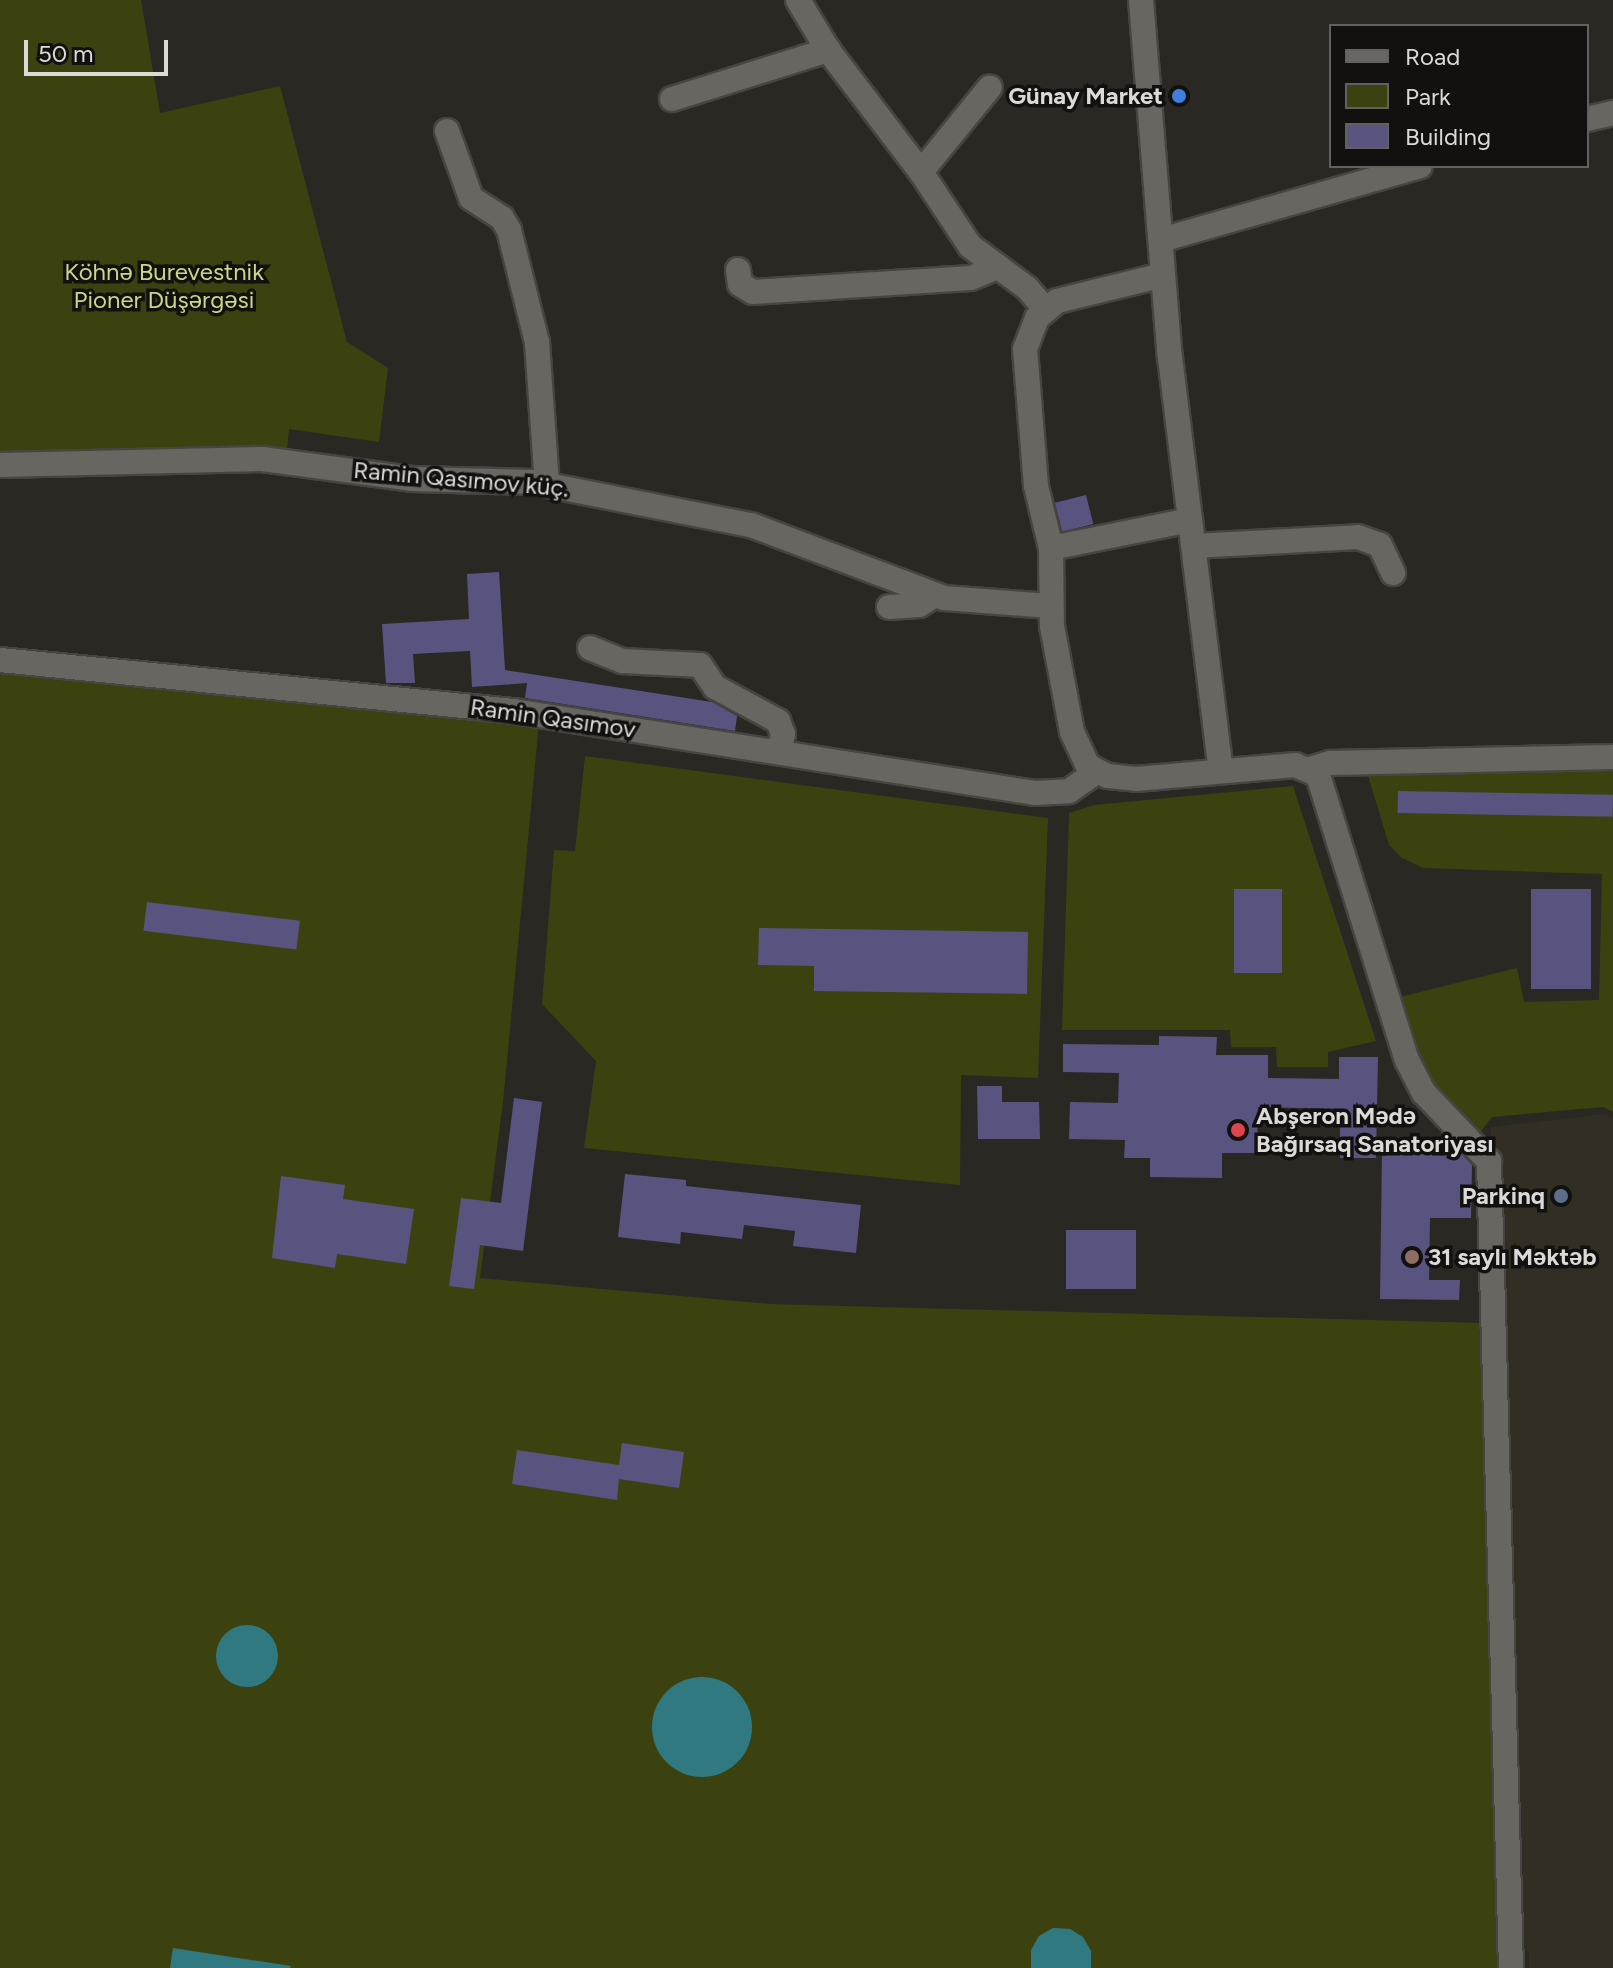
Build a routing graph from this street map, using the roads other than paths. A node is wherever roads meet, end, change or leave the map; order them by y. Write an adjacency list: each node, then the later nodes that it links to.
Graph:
1 (798, 0): 3 (street)
2 (1141, 0): 11 (street)
3 (828, 50): 5 (street); 10 (street)
4 (990, 87): 10 (street)
5 (672, 99)
6 (1613, 113): 7 (street)
7 (1589, 119)
8 (447, 131): 17 (street)
9 (1413, 168): 11 (street)
10 (921, 172): 12 (street)
11 (1161, 240): 14 (street)
12 (995, 268): 13 (street); 15 (street)
13 (738, 270)
14 (1163, 275): 15 (street); 18 (street)
15 (1045, 309): 20 (street)
16 (0, 465): 17 (street, Ramin Qasımov küç.)
17 (547, 484): 22 (street, Ramin Qasımov küç.)
18 (1190, 520): 19 (street); 20 (street)
19 (1194, 546): 21 (street); 30 (street)
20 (1051, 548): 23 (street)
21 (1393, 573)
22 (935, 595): 23 (street, Ramin Qasımov küç.); 24 (street)
23 (1050, 606): 31 (street)
24 (889, 607)
25 (590, 648): 27 (street)
26 (0, 660): 27 (street, Ramin Qasımov)
27 (779, 752): 31 (street, Ramin Qasımov)
28 (1613, 757): 29 (street)
29 (1310, 769): 30 (street); 32 (street)
30 (1221, 770): 31 (street)
31 (1096, 772)
32 (1511, 1968)

